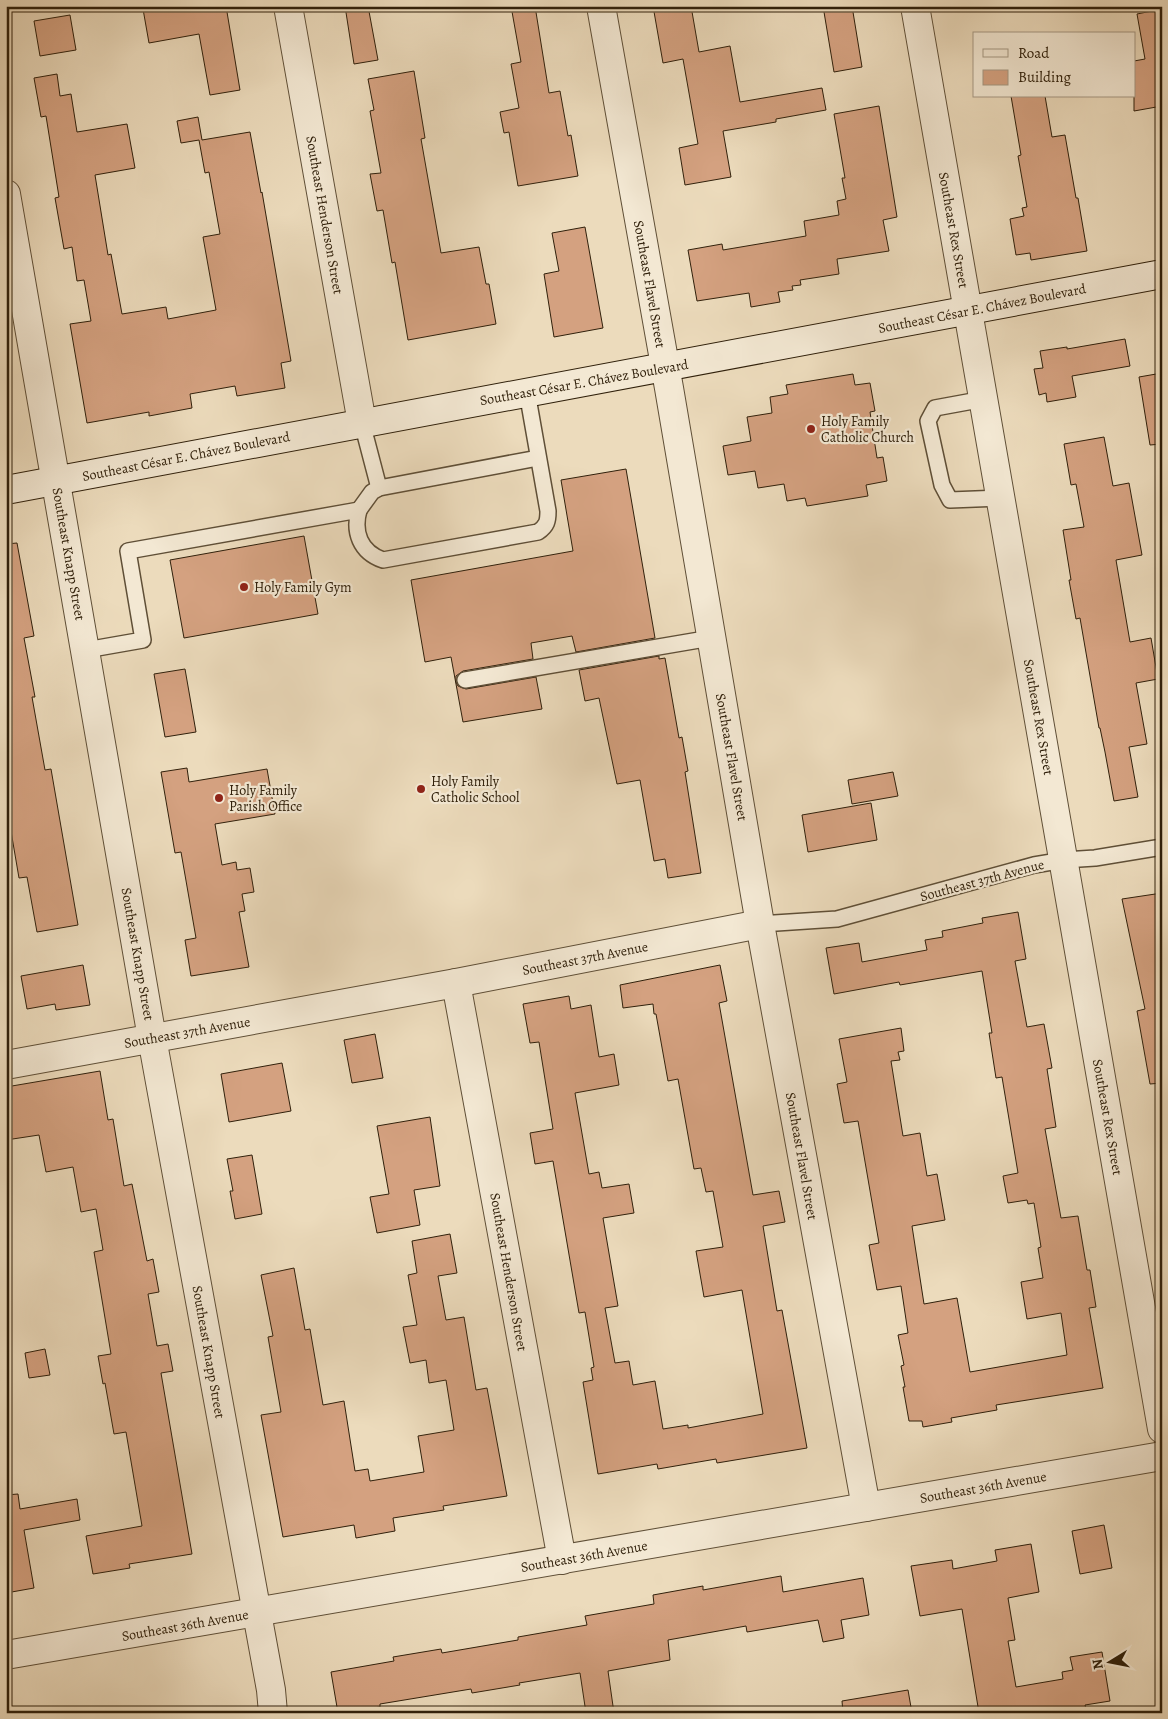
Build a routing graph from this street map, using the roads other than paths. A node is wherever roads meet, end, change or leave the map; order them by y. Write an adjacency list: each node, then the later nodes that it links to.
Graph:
1 (288, 6): 10 (street, Southeast Henderson Street)
2 (601, 6): 7 (street, Southeast Flavel Street)
3 (915, 6): 6 (street, Southeast Rex Street)
4 (6, 194): 12 (street, Southeast Knapp Street)
5 (1162, 274): 6 (street, Southeast César E. Chávez Boulevard)
6 (968, 310): 7 (street, Southeast César E. Chávez Boulevard); 9 (street, Southeast Rex Street)
7 (665, 367): 8 (street, Southeast César E. Chávez Boulevard); 17 (street, Southeast Flavel Street)
8 (527, 392): 10 (street, Southeast César E. Chávez Boulevard); 11 (lane)
9 (984, 399): 15 (street, Southeast Rex Street); 15 (lane)
10 (362, 423): 12 (street, Southeast César E. Chávez Boulevard); 13 (lane)
11 (538, 458): 13 (lane); 16 (lane)
12 (57, 480): 14 (street, Southeast César E. Chávez Boulevard); 18 (street, Southeast Knapp Street)
13 (379, 488): 16 (lane)
14 (6, 490)
15 (1001, 498): 21 (street, Southeast Rex Street)
16 (359, 510): 18 (lane)
17 (711, 638): 19 (lane); 22 (street, Southeast Flavel Street)
18 (86, 650): 24 (street, Southeast Knapp Street)
19 (465, 680)
20 (1162, 848): 21 (lane, Southeast 37th Avenue)
21 (1064, 860): 22 (lane, Southeast 37th Avenue); 26 (street, Southeast Rex Street)
22 (760, 924): 23 (street, Southeast 37th Avenue); 28 (street, Southeast Flavel Street)
23 (456, 983): 24 (street, Southeast 37th Avenue); 29 (street, Southeast Henderson Street)
24 (152, 1038): 25 (street, Southeast 37th Avenue); 30 (street, Southeast Knapp Street)
25 (6, 1065)
26 (1162, 1429)
27 (1162, 1456): 28 (street, Southeast 36th Avenue)
28 (866, 1507): 29 (street, Southeast 36th Avenue)
29 (562, 1560): 30 (street, Southeast 36th Avenue)
30 (256, 1613): 31 (street, Southeast 36th Avenue); 32 (street, Southeast Knapp Street)
31 (6, 1655)
32 (273, 1713)

